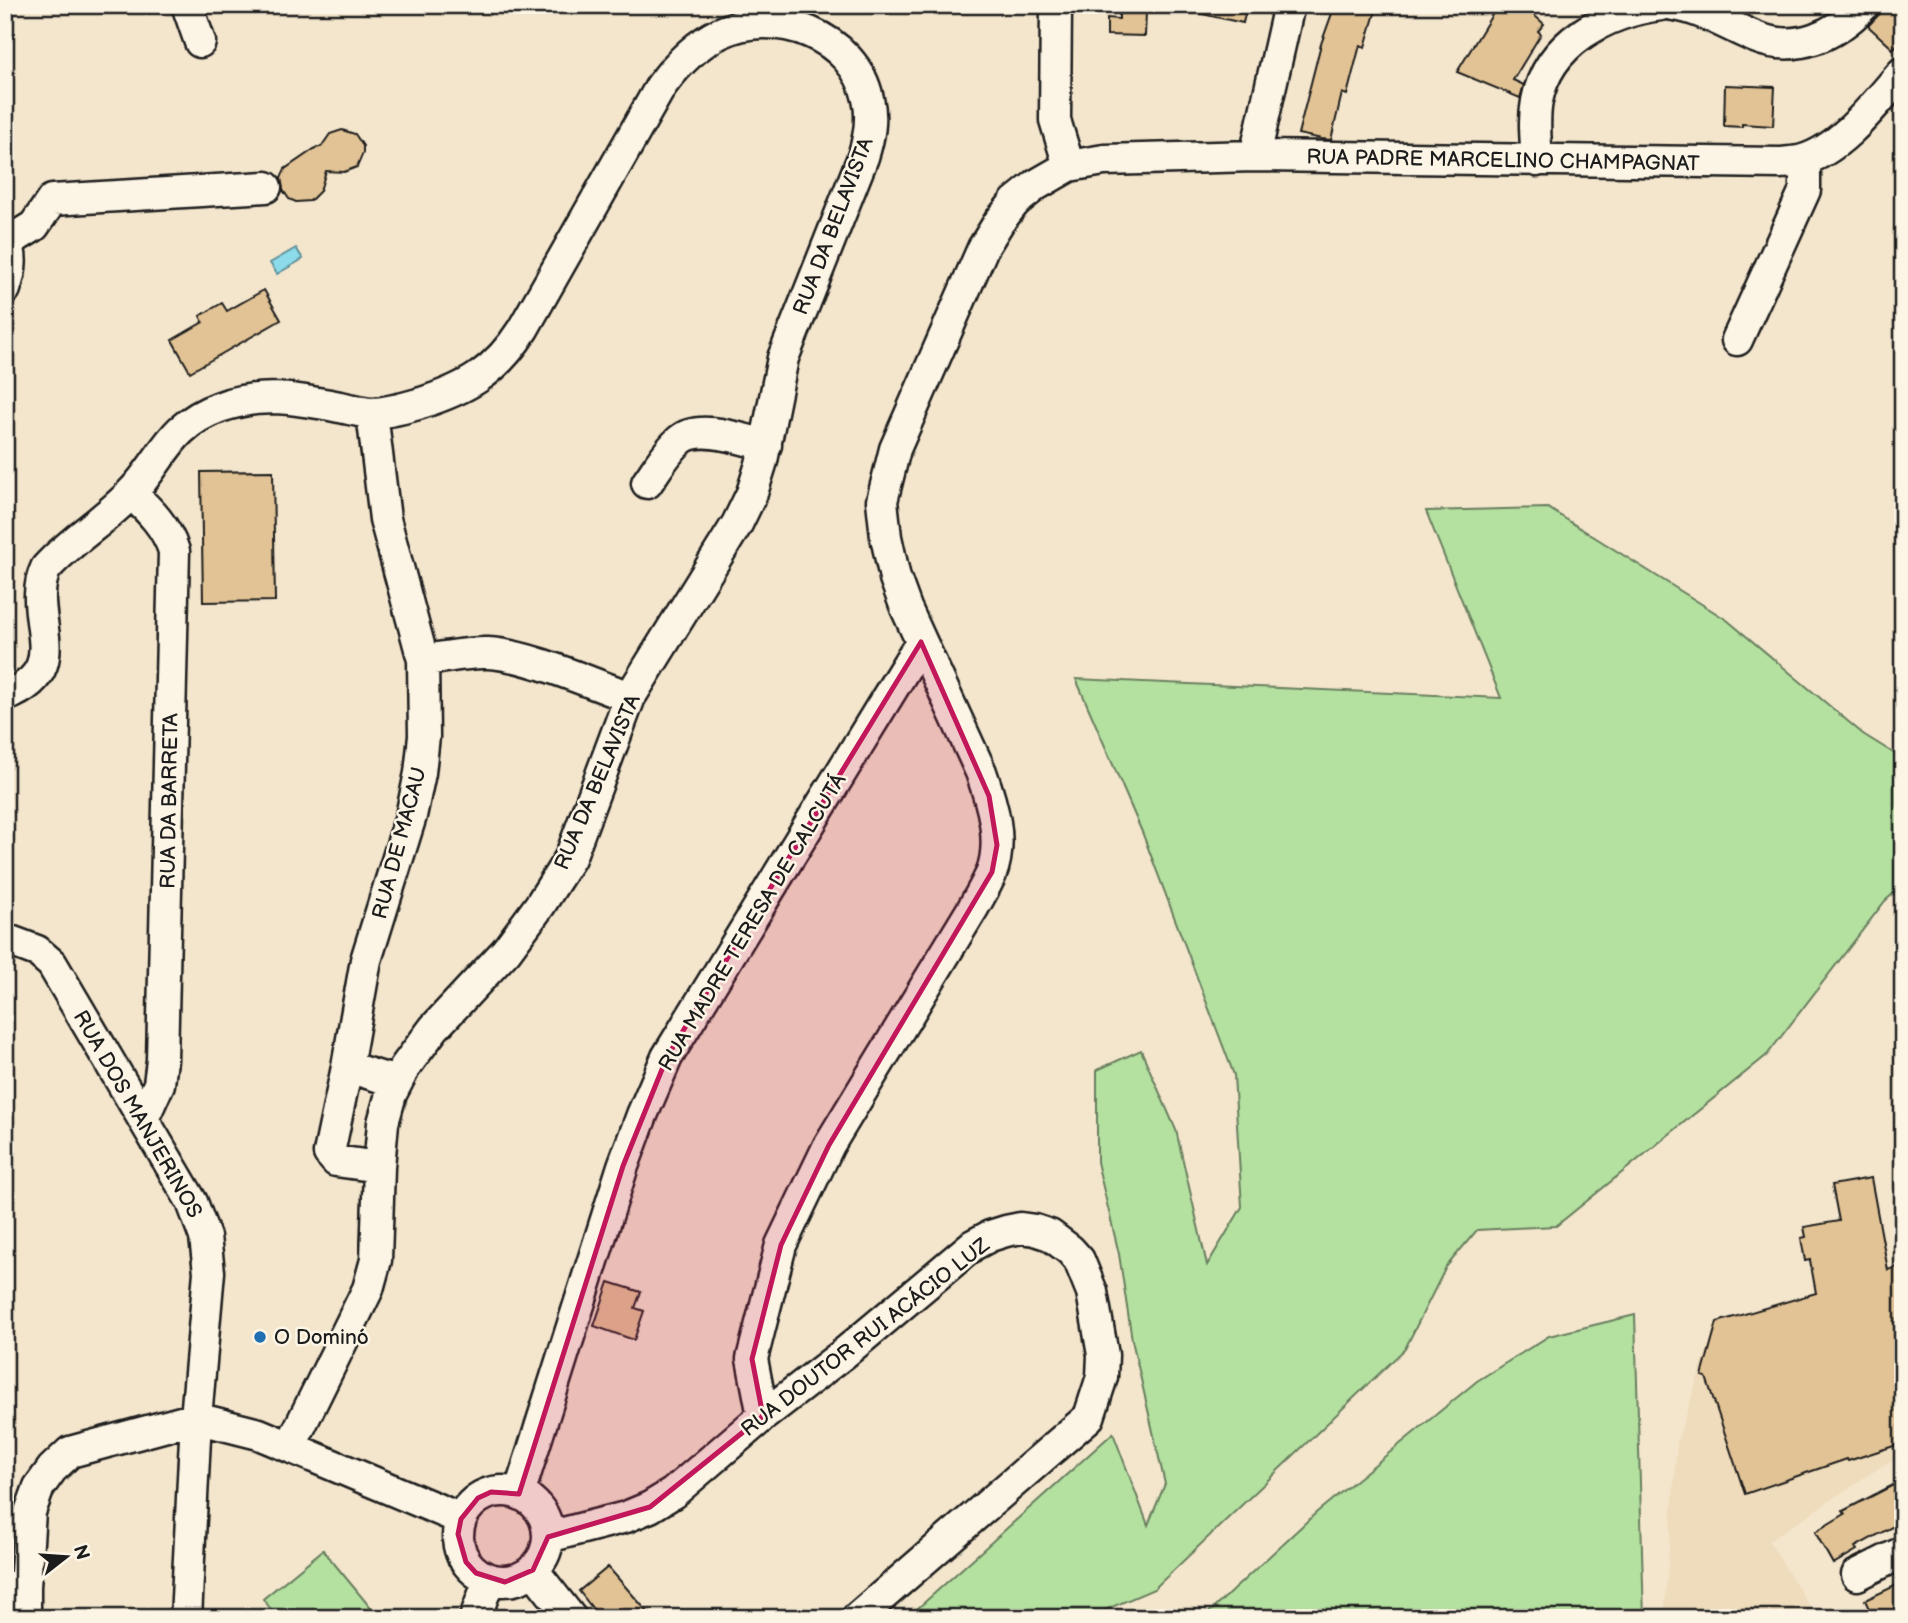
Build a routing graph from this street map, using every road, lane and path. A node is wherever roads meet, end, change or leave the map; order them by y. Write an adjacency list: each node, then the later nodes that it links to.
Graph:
1 (187, 5): 7 (street)
2 (1056, 5): 12 (street)
3 (1289, 5): 9 (street)
4 (1661, 5): 11 (street)
5 (1673, 5): 6 (street)
6 (1864, 5)
7 (200, 42)
8 (1903, 72): 10 (street, RUA PADRE MARCELINO CHAMPAGNAT)
9 (1255, 156): 11 (street, RUA PADRE MARCELINO CHAMPAGNAT); 12 (street, RUA PADRE MARCELINO CHAMPAGNAT)
10 (1805, 160): 11 (street, RUA PADRE MARCELINO CHAMPAGNAT); 16 (street)
11 (1537, 161)
12 (1069, 166): 21 (street)
13 (266, 187): 14 (street)
14 (6, 239): 15 (street)
15 (5, 289)
16 (1737, 340)
17 (372, 413): 18 (street, RUA DA BELAVISTA); 20 (street, RUA DA BELAVISTA); 22 (street, RUA DE MACAU)
18 (765, 445): 19 (street); 24 (street, RUA DA BELAVISTA)
19 (647, 483)
20 (131, 493): 23 (street, RUA DA BELAVISTA); 28 (street, RUA DA BARRETA)
21 (921, 642): 30 (street); 33 (street, RUA MADRE TERESA DE CALCUTÁ)
22 (423, 660): 24 (street); 26 (street, RUA DE MACAU)
23 (5, 696)
24 (630, 697): 27 (street, RUA DA BELAVISTA)
25 (5, 939): 28 (street, RUA DOS MANJERINOS)
26 (347, 1067): 27 (street); 29 (street, RUA DE MACAU)
27 (397, 1082): 29 (street, RUA DA BELAVISTA)
28 (143, 1119): 31 (street, RUA DOS MANJERINOS)
29 (379, 1167): 32 (street, RUA DA BELAVISTA)
30 (763, 1416): 35 (street, RUA DOUTOR RUI ACÁCIO LUZ); 45 (street, RUA DOUTOR RUI ACÁCIO LUZ)
31 (196, 1418): 32 (street); 40 (street); 42 (street, RUA DOS MANJERINOS)
32 (290, 1447): 34 (street)
33 (519, 1494): 34 (street); 35 (street)
34 (461, 1519): 39 (street)
35 (548, 1537): 37 (street)
36 (1903, 1552): 38 (street)
37 (533, 1570): 39 (street); 44 (street)
38 (1857, 1575)
39 (489, 1580): 43 (street)
40 (15, 1587): 41 (street)
41 (25, 1618)
42 (186, 1618)
43 (475, 1618)
44 (571, 1618)
45 (857, 1618)

